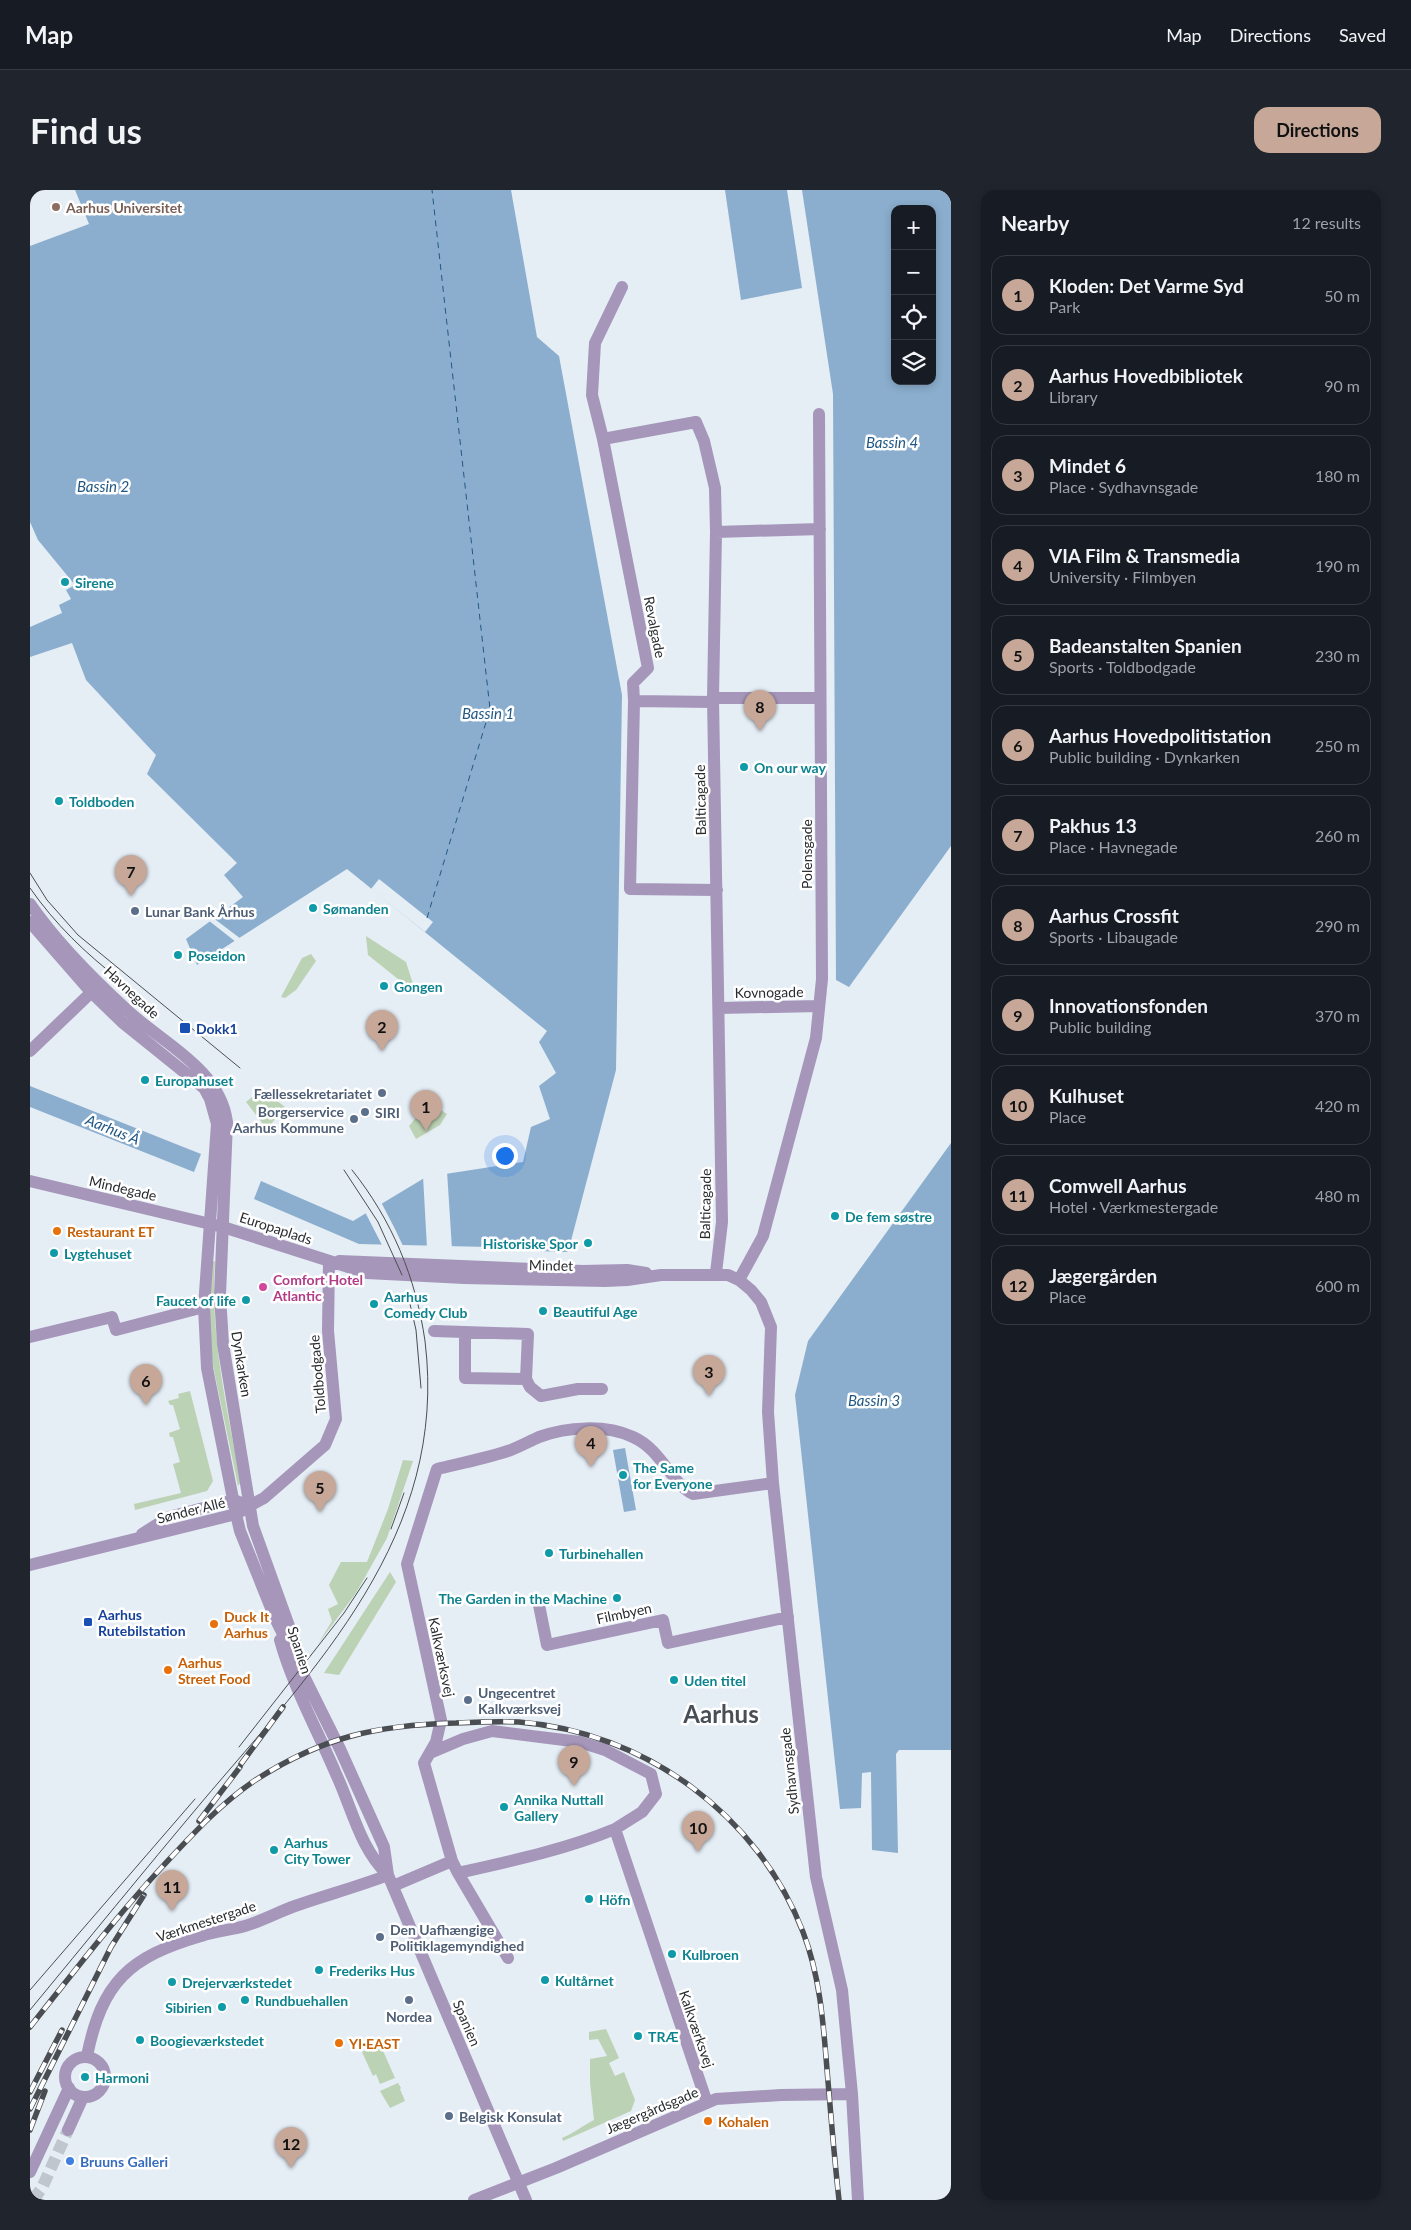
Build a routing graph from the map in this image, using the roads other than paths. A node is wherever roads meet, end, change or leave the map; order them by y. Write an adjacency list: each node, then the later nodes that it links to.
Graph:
1 (622, 287): 3 (street, Revalgade)
2 (819, 414): 4 (street, Polensgade)
3 (603, 439): 5 (street, Balticagade); 8 (street, Revalgade)
4 (820, 529): 5 (street); 6 (street, Polensgade)
5 (716, 532): 7 (street, Balticagade)
6 (820, 698): 7 (street); 13 (street, Polensgade)
7 (713, 700): 8 (street); 9 (street, Balticagade)
8 (634, 701): 9 (street, Revalgade)
9 (717, 890): 14 (street, Balticagade)
10 (30, 904): 12 (street, Havnegade)
11 (30, 922): 12 (street, Havnegade)
12 (95, 988): 15 (street); 16 (street, Havnegade)
13 (819, 1006): 14 (street, Kovnogade); 23 (street, Polensgade)
14 (719, 1008): 22 (street, Balticagade)
15 (31, 1047)
16 (220, 1154): 18 (street); 19 (street, Europaplads)
17 (30, 1181): 18 (street, Mindegade)
18 (208, 1224): 19 (street, Mindegade); 24 (street)
19 (223, 1227): 20 (street, Europaplads); 32 (street, Dynkarken)
20 (329, 1261): 21 (street, Europaplads); 32 (street, Toldbodgade)
21 (441, 1271): 22 (street, Mindet)
22 (716, 1273): 23 (street, Mindet)
23 (740, 1280): 30 (street, Sydhavnsgade)
24 (204, 1307): 27 (street); 31 (street)
25 (434, 1332): 26 (street)
26 (465, 1332): 28 (street); 28 (street)
27 (30, 1337)
28 (526, 1379): 29 (street)
29 (602, 1389)
30 (773, 1483): 37 (street, Sydhavnsgade); 41 (street, Kalkværksvej)
31 (234, 1500): 32 (street, Sønder Allé); 33 (street); 34 (street, Sønder Allé)
32 (249, 1506): 33 (street, Sønder Allé); 39 (street, Spanien)
33 (236, 1514): 34 (street, Sønder Allé); 38 (street, Spanien)
34 (135, 1539): 35 (street, Sønder Allé)
35 (30, 1565)
36 (539, 1605): 37 (street, Filmbyen)
37 (788, 1617): 50 (street, Sydhavnsgade)
38 (274, 1618): 39 (street, Spanien); 42 (street, Spanien)
39 (299, 1664): 40 (street, Spanien)
40 (325, 1723): 42 (street, Spanien); 46 (street, Spanien)
41 (430, 1753): 43 (street); 44 (street, Kalkværksvej)
42 (336, 1772): 46 (street, Spanien)
43 (614, 1829): 45 (street); 52 (street, Kalkværksvej)
44 (452, 1861): 45 (street, Kalkværksvej); 46 (street)
45 (458, 1873): 47 (street, Kalkværksvej)
46 (391, 1880): 48 (street, Værkmestergade); 55 (street, Spanien)
47 (508, 1958)
48 (87, 2056): 49 (street); 51 (street)
49 (69, 2088): 51 (street); 54 (street)
50 (852, 2094): 52 (street, Jægergårdsgade); 58 (street, Sydhavnsgade)
51 (83, 2097): 53 (street)
52 (707, 2103): 55 (street, Jægergårdsgade)
53 (68, 2130)
54 (30, 2172)
55 (518, 2182): 56 (street, Jægergårdsgade); 57 (street, Spanien)
56 (474, 2200)
57 (526, 2200)
58 (858, 2200)

